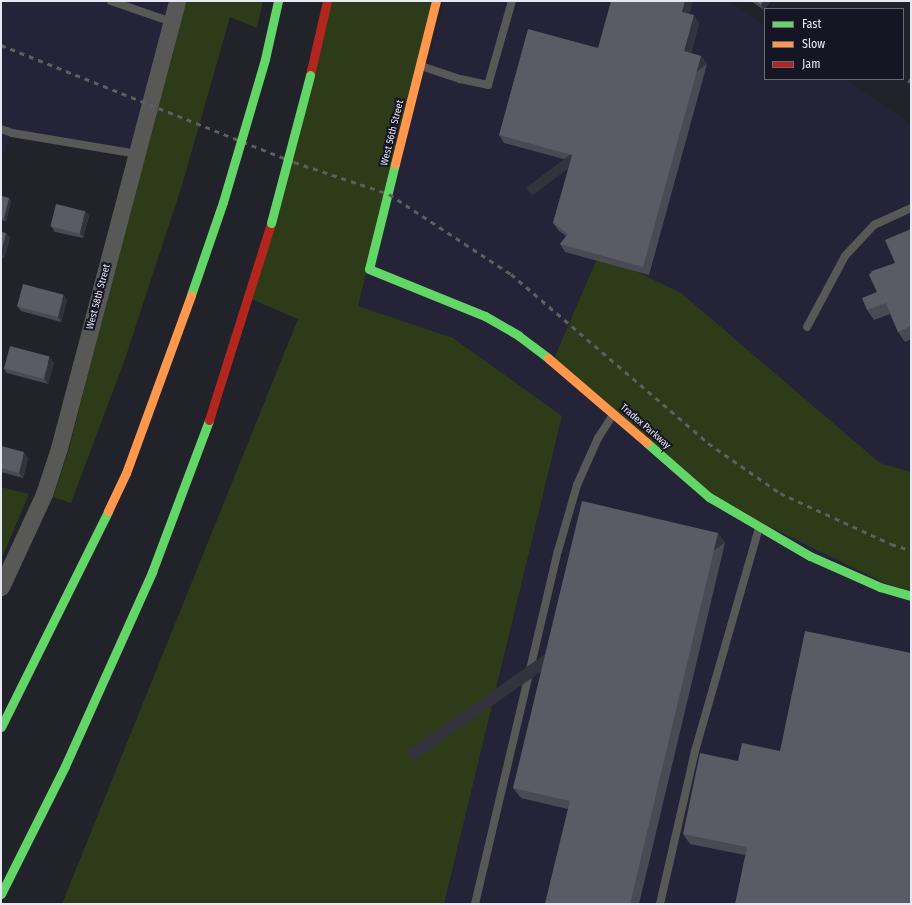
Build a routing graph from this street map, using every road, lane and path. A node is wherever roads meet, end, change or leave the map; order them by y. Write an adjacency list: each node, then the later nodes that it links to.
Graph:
1 (111, 1): 7 (lane)
2 (177, 1): 7 (street, West 58th Street)
3 (278, 1): 18 (main road, bridge)
4 (327, 1): 19 (main road, bridge)
5 (436, 1): 8 (main road, West 56th Street)
6 (512, 1): 8 (lane)
7 (172, 22): 10 (street, West 58th Street)
8 (420, 66): 12 (main road, West 56th Street)
9 (1, 129): 10 (lane)
10 (138, 154): 16 (street, West 58th Street)
11 (911, 208): 13 (lane)
12 (369, 269): 14 (main road, Tradex Parkway)
13 (807, 326)
14 (614, 414): 15 (main road, Tradex Parkway); 20 (lane)
15 (759, 526): 17 (main road, Tradex Parkway); 21 (lane)
16 (1, 587)
17 (911, 596)
18 (1, 728)
19 (1, 894)
20 (475, 904)
21 (660, 904)

